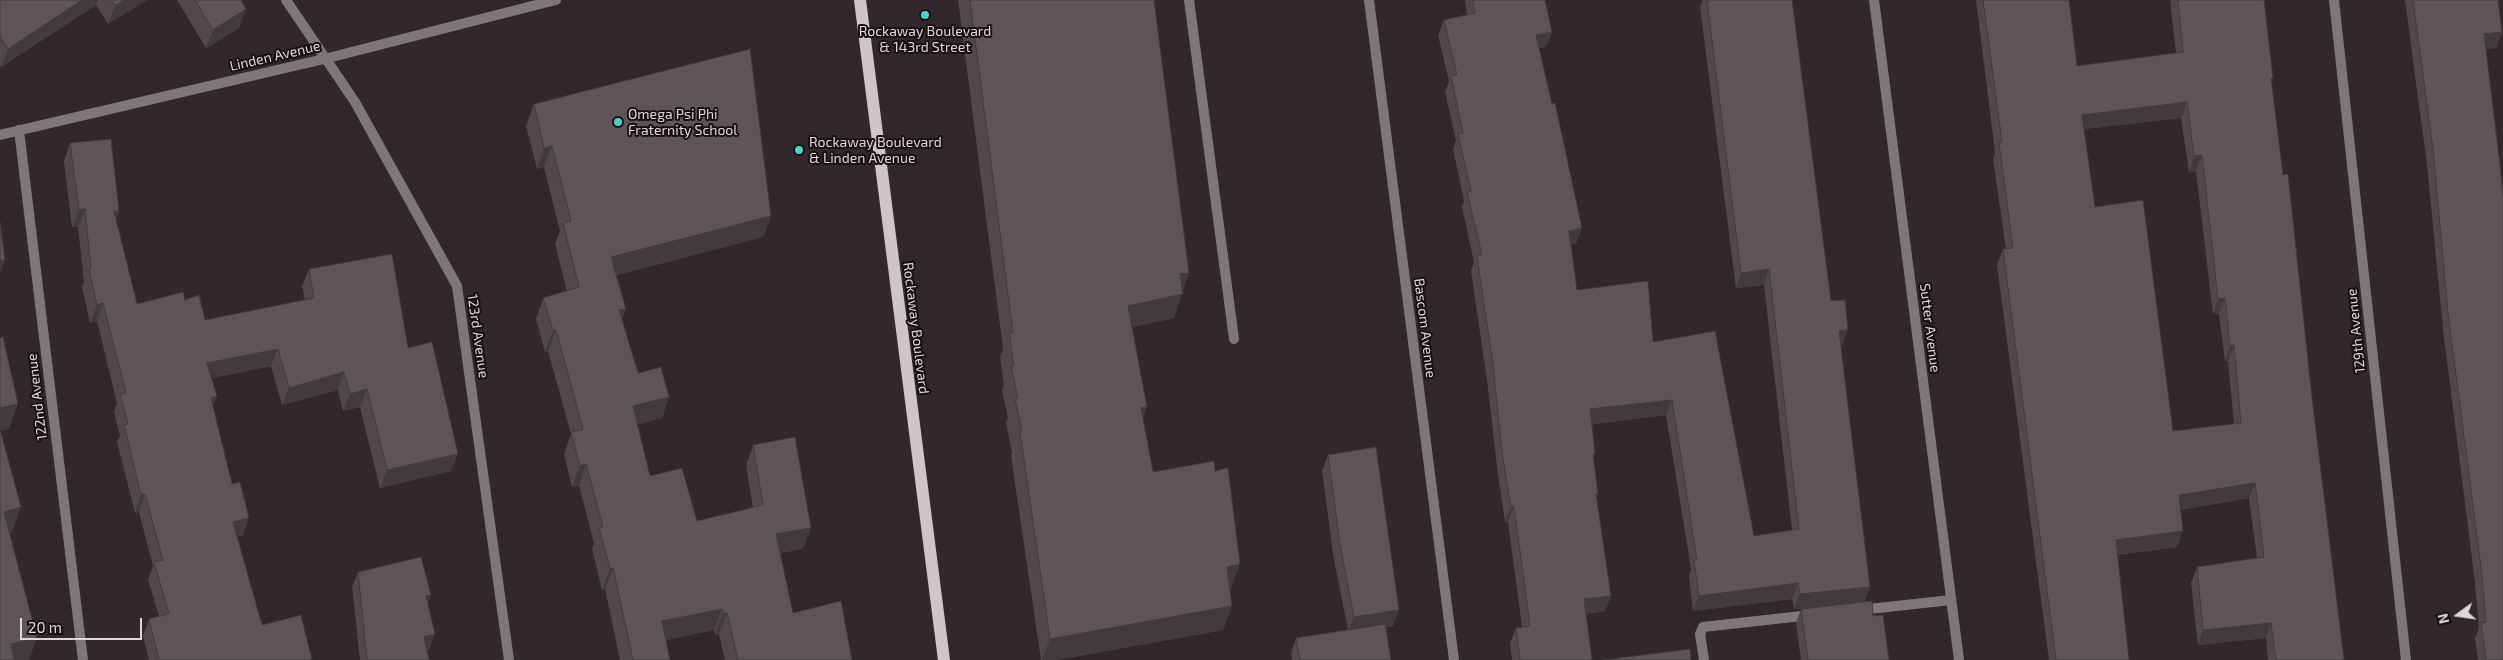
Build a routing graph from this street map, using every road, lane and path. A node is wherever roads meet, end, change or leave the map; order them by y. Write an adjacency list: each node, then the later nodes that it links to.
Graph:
1 (286, 0): 8 (street, 123rd Avenue)
2 (556, 0): 8 (street, Linden Avenue)
3 (860, 0): 17 (main road, Rockaway Boulevard)
4 (1189, 0): 11 (street)
5 (1369, 0): 18 (street, Bascom Avenue)
6 (1874, 0): 12 (street, Sutter Avenue)
7 (2334, 0): 21 (street, 129th Avenue)
8 (324, 59): 9 (street, Linden Avenue); 16 (street, 123rd Avenue)
9 (18, 130): 10 (street, Linden Avenue); 15 (street, 122nd Avenue)
10 (0, 135)
11 (1234, 339)
12 (1951, 600): 13 (street); 20 (street, Sutter Avenue)
13 (1853, 611)
14 (1824, 614): 19 (street)
15 (83, 660)
16 (509, 660)
17 (944, 660)
18 (1454, 660)
19 (1704, 660)
20 (1959, 660)
21 (2406, 660)

